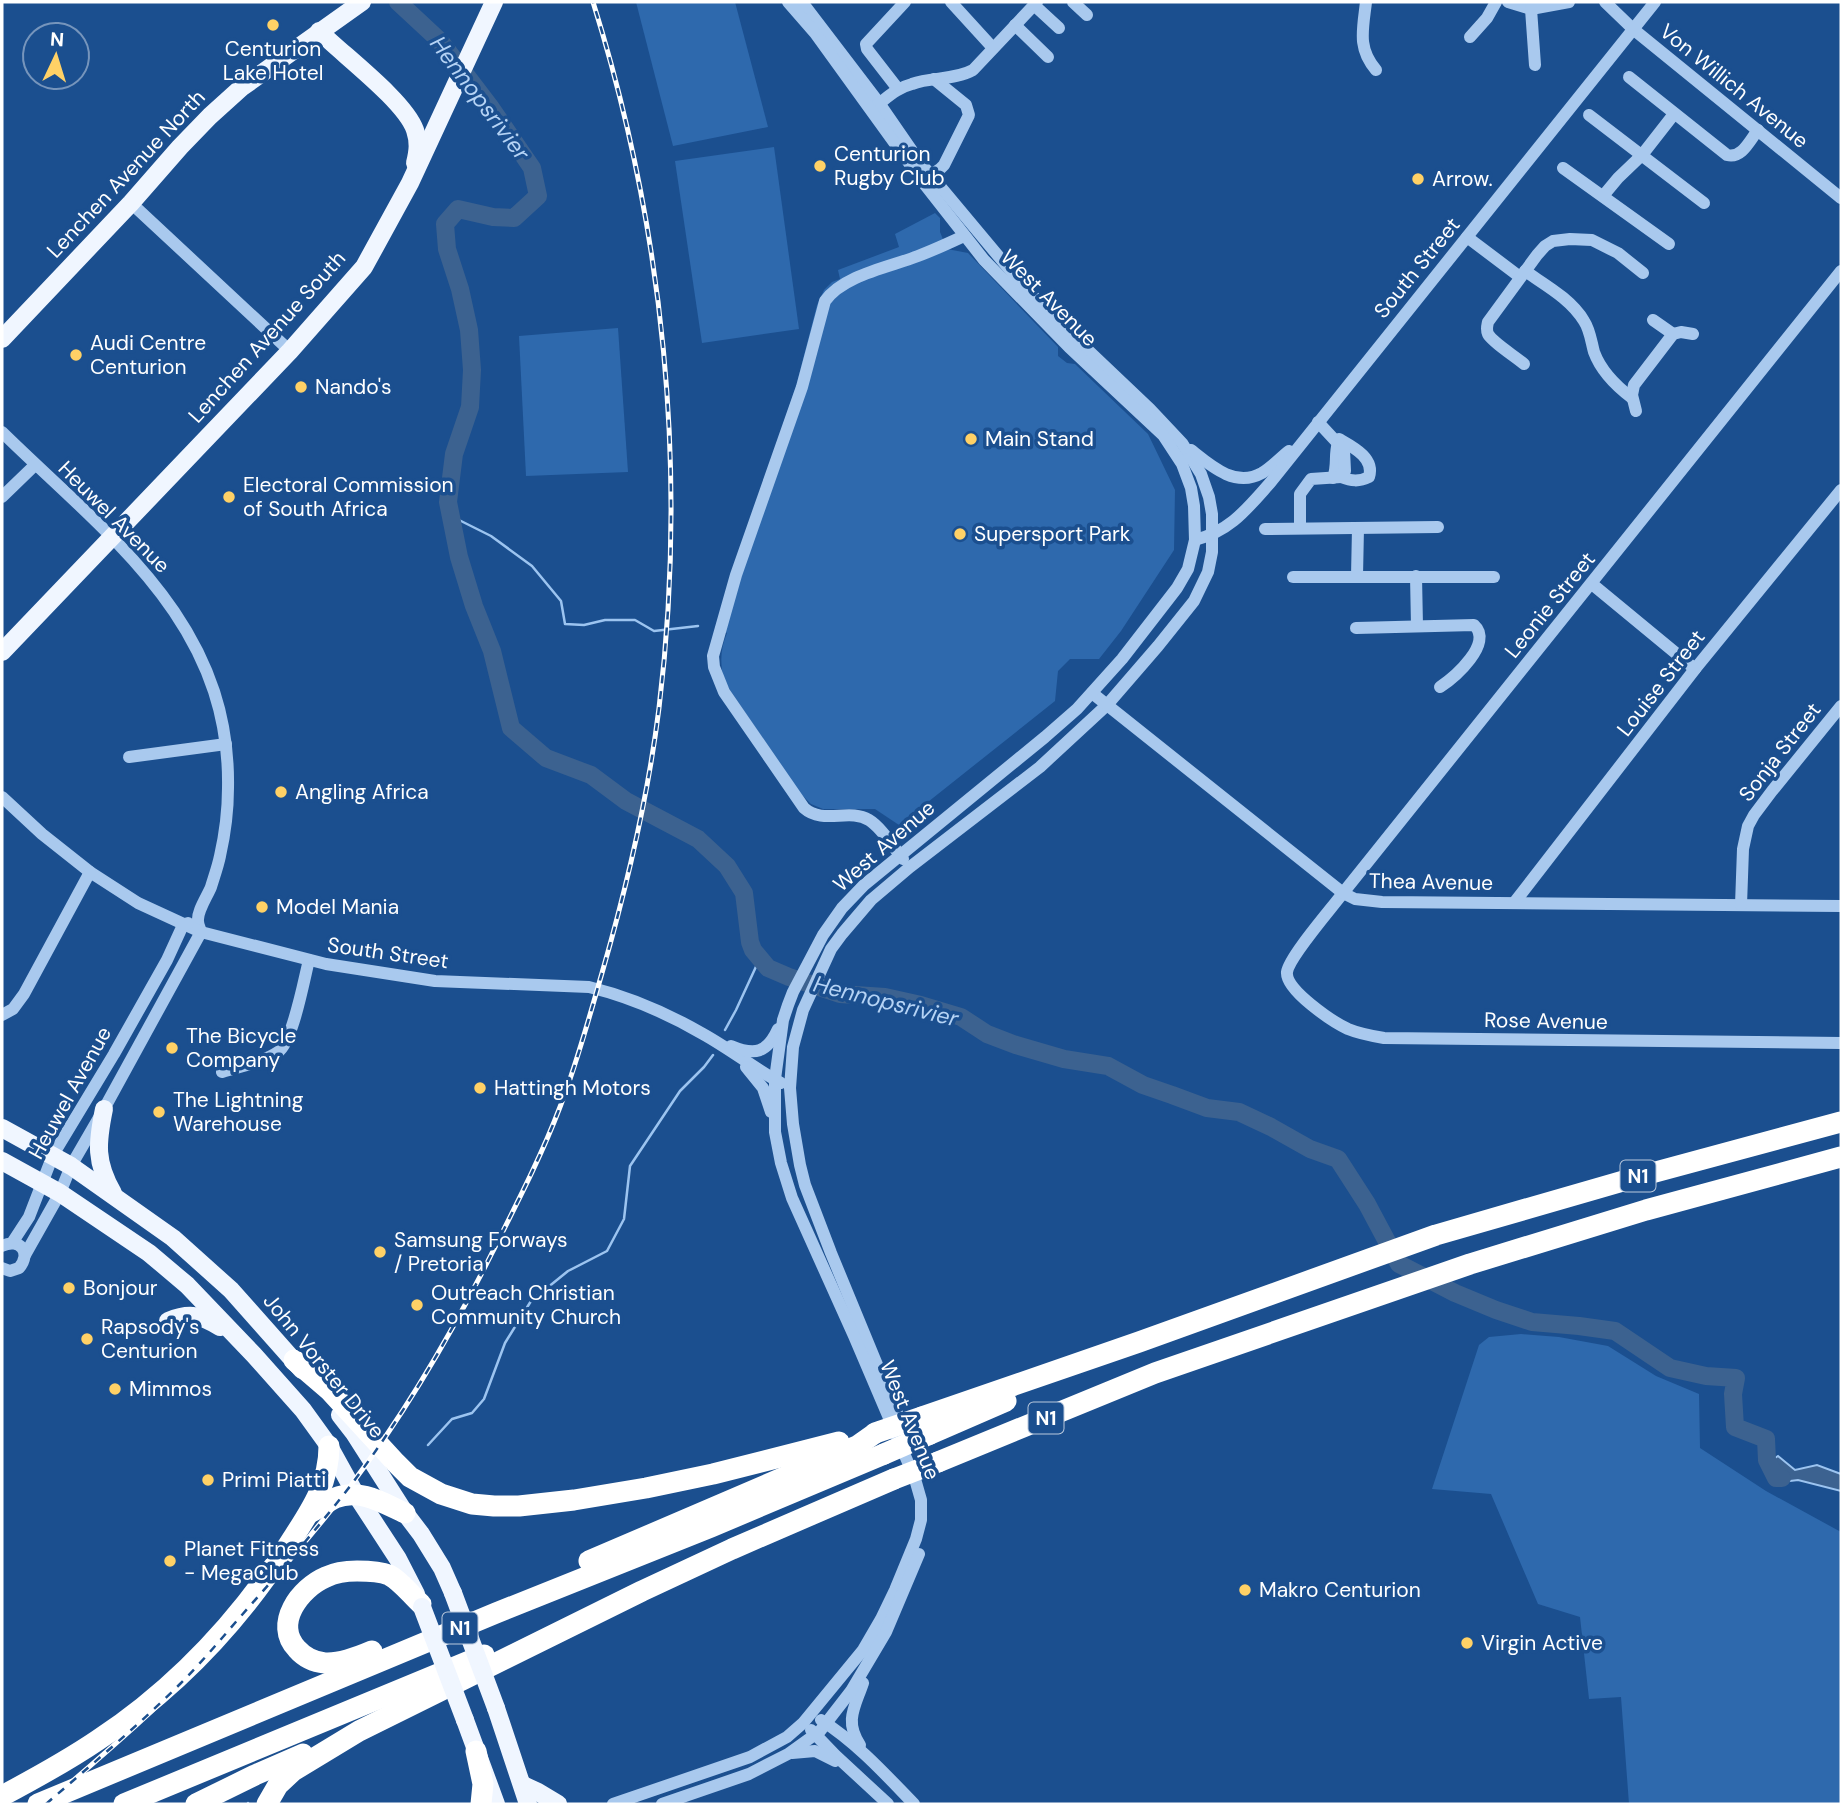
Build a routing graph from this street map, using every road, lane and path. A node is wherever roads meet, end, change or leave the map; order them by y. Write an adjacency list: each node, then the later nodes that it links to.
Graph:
1 (494, 2): 38 (main road, Lenchen Avenue South)
2 (788, 2): 31 (street, West Avenue)
3 (802, 2): 31 (street, West Avenue)
4 (905, 2): 30 (street)
5 (951, 2): 22 (street)
6 (1073, 2): 16 (street)
7 (1366, 2): 27 (street)
8 (1496, 2): 21 (street)
9 (1508, 2): 15 (street)
10 (1569, 2): 15 (street)
11 (1605, 2): 19 (street, Von Willich Avenue)
12 (1655, 2): 19 (street, South Street)
13 (360, 3): 20 (main road, Lenchen Avenue North)
14 (1030, 4): 17 (street); 18 (street)
15 (1531, 9): 25 (street)
16 (1087, 15)
17 (1015, 25): 22 (street); 24 (street)
18 (1059, 28)
19 (1633, 29): 34 (street, Von Willich Avenue); 44 (street, South Street)
20 (319, 31): 23 (main road); 26 (main road, Lenchen Avenue North)
21 (1470, 37)
22 (993, 48): 29 (street)
23 (341, 52): 26 (main road); 38 (main road)
24 (1048, 57)
25 (1535, 65)
26 (269, 68): 41 (main road, Lenchen Avenue North)
27 (1377, 70)
28 (1629, 77): 32 (street)
29 (934, 79): 30 (street); 37 (street)
30 (898, 89): 31 (street)
31 (875, 106): 37 (street, West Avenue)
32 (1674, 114): 34 (street); 35 (street)
33 (1589, 115): 35 (street)
34 (1758, 130): 40 (street, Von Willich Avenue)
35 (1642, 155): 39 (street); 42 (street)
36 (1563, 168): 39 (street)
37 (926, 178): 43 (street, West Avenue); 59 (street, West Avenue)
38 (410, 183): 53 (main road, Lenchen Avenue South)
39 (1604, 196): 45 (street)
40 (1841, 198)
41 (131, 203): 52 (main road, Lenchen Avenue North); 53 (street)
42 (1704, 203)
43 (964, 236): 70 (street, West Avenue); 87 (street)
44 (1467, 237): 47 (street); 55 (street, South Street)
45 (1670, 244)
46 (1841, 271): 75 (street, Leonie Street)
47 (1523, 274): 48 (street); 50 (street); 54 (street)
48 (1643, 274)
49 (1653, 320): 50 (street)
50 (1673, 334): 51 (street)
51 (1693, 334)
52 (2, 340)
53 (290, 351): 69 (main road, Lenchen Avenue South)
54 (1524, 363)
55 (1318, 422): 57 (street, South Street); 58 (street)
56 (2, 432): 60 (street, Heuwel Avenue)
57 (1308, 436): 59 (street); 68 (street, South Street)
58 (1335, 440): 61 (street); 61 (street)
59 (1182, 443): 68 (street, West Avenue)
60 (35, 465): 63 (street); 69 (street, Heuwel Avenue)
61 (1337, 477): 65 (street)
62 (1841, 490): 79 (street, Louise Street)
63 (2, 497)
64 (1438, 527): 66 (street)
65 (1300, 528): 66 (street); 67 (street)
66 (1357, 528): 71 (street)
67 (1265, 529)
68 (1213, 535): 70 (street, South Street); 82 (street, West Avenue)
69 (111, 537): 78 (main road, Lenchen Avenue South); 84 (street, Heuwel Avenue)
70 (1195, 540): 81 (street, West Avenue)
71 (1357, 576): 72 (street); 73 (street)
72 (1416, 576): 74 (street); 76 (street)
73 (1293, 577)
74 (1494, 577)
75 (1592, 584): 79 (street); 91 (street, Leonie Street)
76 (1417, 626): 77 (street); 80 (street)
77 (1356, 628)
78 (2, 652)
79 (1695, 669): 93 (street, Louise Street)
80 (1440, 687)
81 (1092, 693): 82 (street, Thea Avenue); 87 (street, West Avenue)
82 (1107, 705): 88 (street, West Avenue); 90 (street, Thea Avenue)
83 (1841, 706): 94 (street, Sonja Street)
84 (226, 744): 85 (street); 97 (street, Heuwel Avenue)
85 (129, 757)
86 (2, 797): 89 (street, South Street)
87 (900, 855): 88 (street); 101 (street, West Avenue)
88 (910, 867): 107 (street, West Avenue)
89 (90, 872): 96 (street, South Street); 100 (street)
90 (1320, 876): 91 (street); 92 (street, Thea Avenue)
91 (1356, 877): 92 (street, Leonie Street)
92 (1343, 893): 93 (street, Thea Avenue); 99 (street, Leonie Street)
93 (1514, 903): 94 (street, Thea Avenue)
94 (1741, 905): 95 (street, Thea Avenue)
95 (1841, 906)
96 (183, 925): 97 (street, South Street); 112 (street, Heuwel Avenue)
97 (199, 925): 98 (street, South Street); 108 (street, Heuwel Avenue)
98 (309, 960): 102 (street, South Street); 105 (street)
99 (1290, 963): 103 (street, Rose Avenue)
100 (2, 1015)
101 (783, 1020): 102 (street); 106 (street, West Avenue)
102 (706, 1035): 104 (street, South Street)
103 (1841, 1043)
104 (735, 1055): 106 (street, South Street); 109 (street)
105 (222, 1072)
106 (775, 1079): 107 (street, South Street); 109 (street, West Avenue)
107 (790, 1088): 133 (street, West Avenue)
108 (104, 1109): 115 (street, Heuwel Avenue); 118 (main road)
109 (775, 1122): 134 (street, West Avenue)
110 (1841, 1122): 125 (highway, N1)
111 (2, 1128): 112 (main road, John Vorster Drive)
112 (53, 1155): 115 (main road, John Vorster Drive); 116 (street, Heuwel Avenue)
113 (1841, 1157): 131 (highway, N1, bridge)
114 (2, 1161): 116 (main road, John Vorster Drive)
115 (71, 1166): 117 (street, Heuwel Avenue); 118 (main road, John Vorster Drive)
116 (42, 1183): 117 (main road, John Vorster Drive); 119 (street, Heuwel Avenue)
117 (60, 1193): 120 (street, Heuwel Avenue); 123 (main road, John Vorster Drive)
118 (114, 1195): 124 (main road, John Vorster Drive)
119 (7, 1244): 120 (street)
120 (25, 1255): 121 (street, Heuwel Avenue)
121 (4, 1272)
122 (168, 1321): 123 (main road)
123 (233, 1334): 127 (main road, John Vorster Drive)
124 (294, 1360): 126 (highway); 130 (main road, John Vorster Drive)
125 (926, 1426): 126 (highway, bridge); 144 (highway, N1, bridge)
126 (874, 1434): 132 (highway)
127 (328, 1446): 128 (main road, John Vorster Drive); 129 (highway)
128 (355, 1493): 129 (highway); 130 (highway); 132 (main road, John Vorster Drive)
129 (310, 1512): 143 (highway)
130 (405, 1513): 142 (main road, John Vorster Drive, bridge)
131 (642, 1591): 136 (highway); 145 (highway, N1)
132 (421, 1605): 138 (main road, John Vorster Drive, bridge)
133 (870, 1659): 135 (street, West Avenue); 140 (street)
134 (807, 1718): 135 (street); 137 (street); 152 (street, West Avenue)
135 (827, 1724): 137 (street, West Avenue); 140 (street)
136 (359, 1731): 146 (highway); 147 (highway)
137 (816, 1735): 139 (street, West Avenue); 141 (street)
138 (477, 1751): 148 (highway); 149 (main road, John Vorster Drive)
139 (788, 1754): 141 (street); 153 (street, West Avenue)
140 (868, 1756): 155 (street)
141 (850, 1769): 154 (street)
142 (523, 1785): 150 (main road, John Vorster Drive); 151 (main road)
143 (2, 1796)
144 (38, 1804)
145 (124, 1804)
146 (196, 1804)
147 (267, 1804)
148 (481, 1804)
149 (496, 1804)
150 (528, 1804)
151 (558, 1804)
152 (613, 1804)
153 (662, 1804)
154 (888, 1804)
155 (914, 1804)

